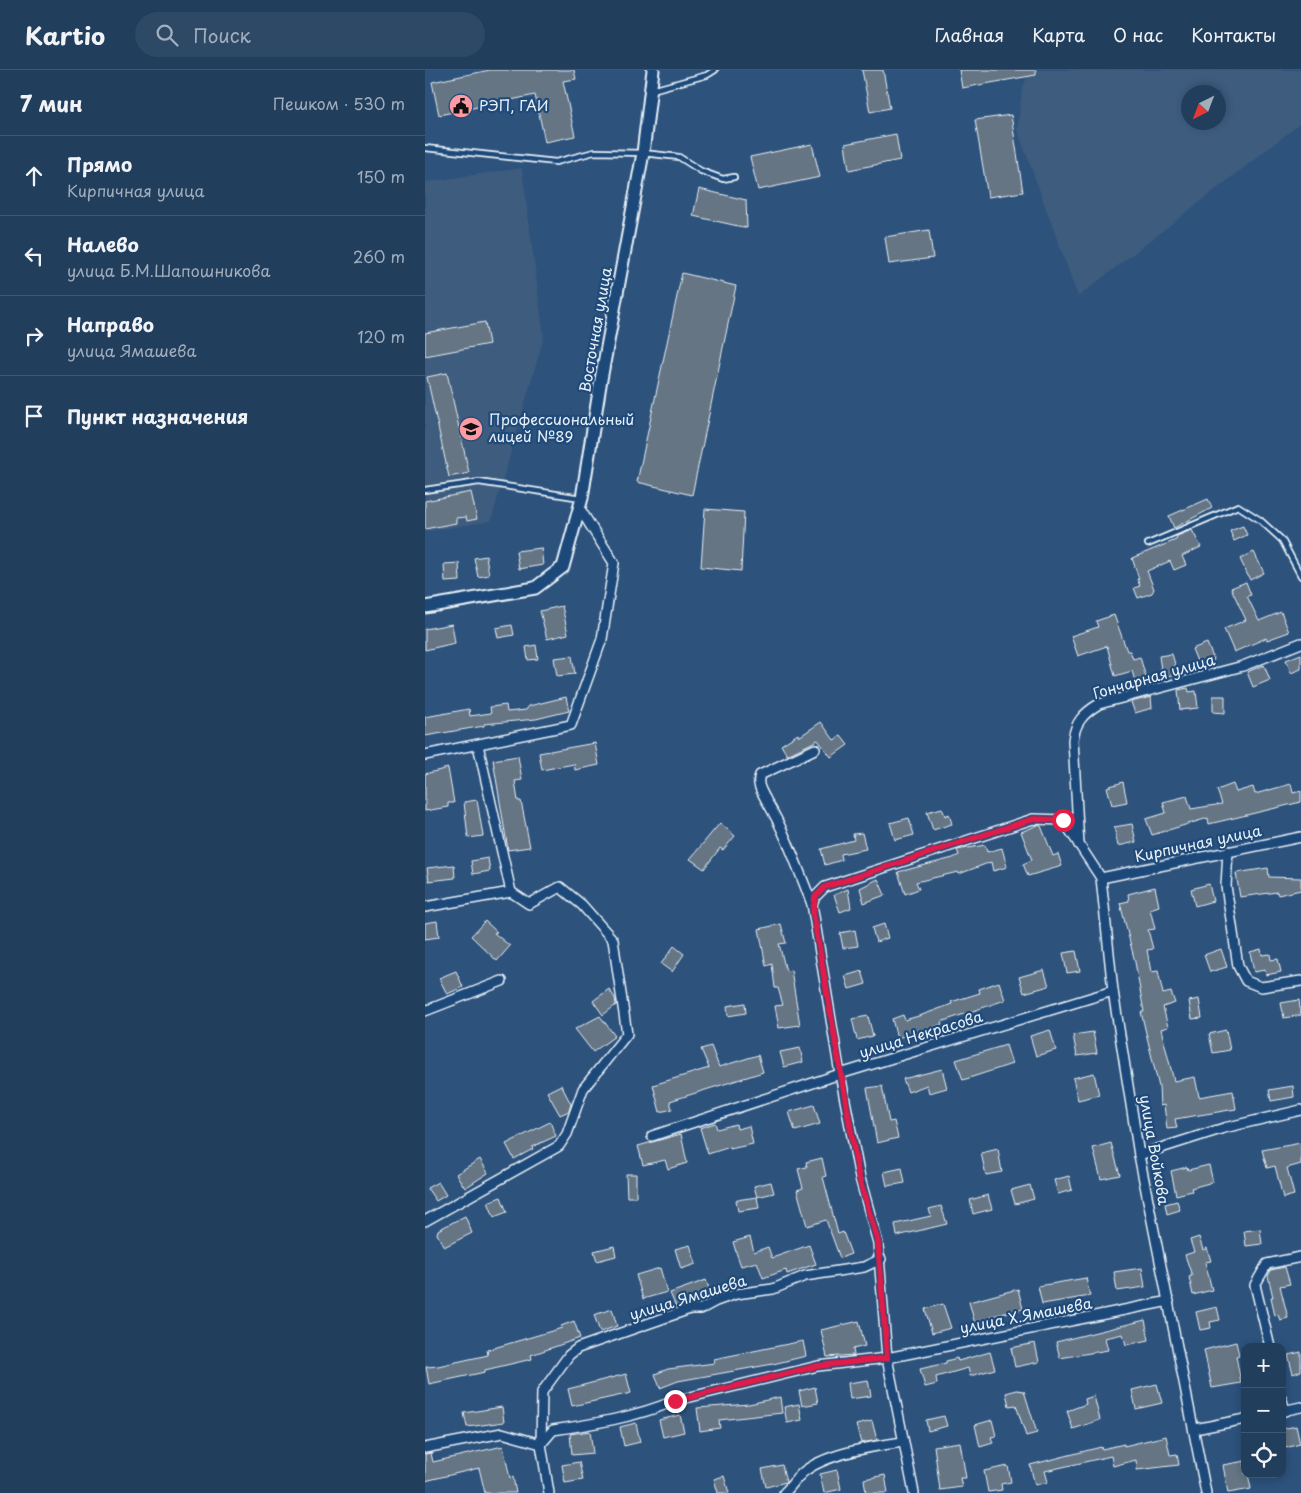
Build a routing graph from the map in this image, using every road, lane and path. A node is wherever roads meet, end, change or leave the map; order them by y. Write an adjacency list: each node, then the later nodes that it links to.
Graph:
1 (653, 70): 3 (street, Восточная улица)
2 (715, 70): 3 (lane)
3 (652, 90): 5 (street, Восточная улица)
4 (425, 148): 5 (lane)
5 (643, 153): 6 (lane); 8 (street, Восточная улица)
6 (734, 177)
7 (425, 490): 8 (lane)
8 (581, 504): 11 (street, Восточная улица); 13 (street)
9 (1149, 544): 10 (lane)
10 (1301, 576)
11 (425, 607)
12 (1301, 642): 17 (street, Гончарная улица)
13 (478, 745): 15 (street); 20 (street)
14 (815, 749): 21 (street)
15 (425, 755)
16 (1301, 836): 18 (street, Кирпичная улица)
17 (1079, 845): 19 (street, улица Войкова); 21 (street, улица Войкова)
18 (1228, 851): 19 (street, Кирпичная улица); 24 (street)
19 (1101, 878): 25 (street, улица Войкова)
20 (511, 892): 22 (street); 31 (street)
21 (813, 904): 27 (street)
22 (425, 907)
23 (502, 981): 26 (street)
24 (1301, 981)
25 (1113, 991): 27 (street, улица Некрасова); 30 (street, улица Войкова)
26 (425, 1011)
27 (840, 1074): 29 (street, улица Некрасова); 33 (street)
28 (1301, 1110): 30 (street)
29 (652, 1136)
30 (1139, 1155): 34 (street, улица Войкова)
31 (425, 1221)
32 (1301, 1257): 35 (street)
33 (881, 1259): 36 (street); 42 (street, улица Ямашева)
34 (1169, 1301): 36 (street, улица Х.Ямашева); 40 (street, улица Войкова)
35 (1268, 1343)
36 (887, 1358): 41 (street); 42 (street)
37 (1301, 1407): 38 (street)
38 (1286, 1411)
39 (1241, 1420): 40 (street)
40 (1195, 1429): 47 (street, улица Войкова)
41 (903, 1442): 45 (street); 46 (street)
42 (541, 1444): 43 (street); 44 (street, улица Ямашева)
43 (425, 1448)
44 (549, 1493)
45 (784, 1493)
46 (914, 1493)
47 (1206, 1493)

